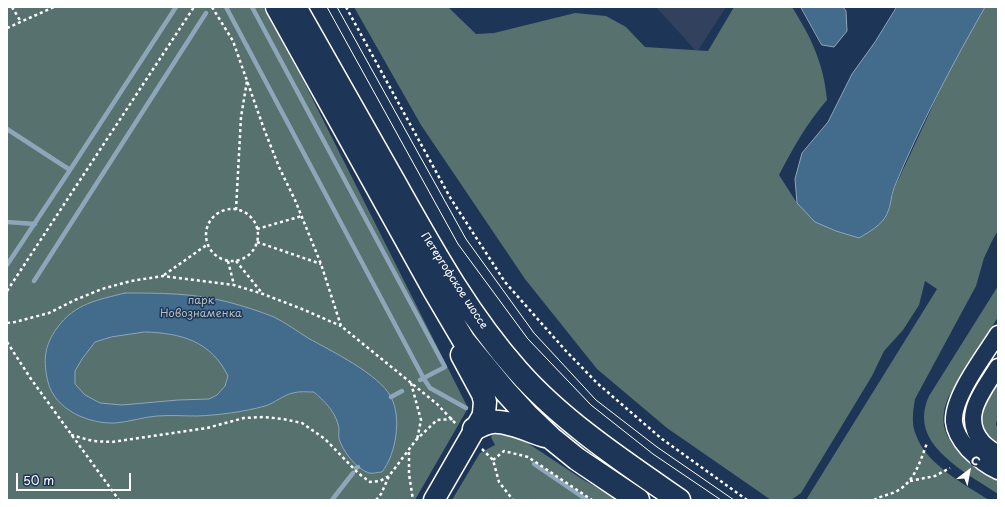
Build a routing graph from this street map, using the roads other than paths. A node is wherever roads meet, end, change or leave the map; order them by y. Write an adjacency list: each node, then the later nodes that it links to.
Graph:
1 (277, 7): 3 (main road, Петергофское шоссе)
2 (295, 7): 5 (main road, Петергофское шоссе)
3 (434, 290): 8 (main road, Петергофское шоссе); 8 (main road)
4 (998, 334): 10 (street)
5 (492, 339): 7 (main road, Петергофское шоссе); 8 (main road)
6 (998, 367): 10 (street)
7 (549, 401): 8 (main road); 15 (main road, Петергофское шоссе)
8 (486, 407): 9 (main road, Петергофское шоссе); 9 (main road); 13 (street)
9 (551, 438): 14 (main road, Петергофское шоссе)
10 (979, 449): 11 (street); 12 (street)
11 (998, 454)
12 (998, 471)
13 (434, 500)
14 (638, 500)
15 (679, 500)

